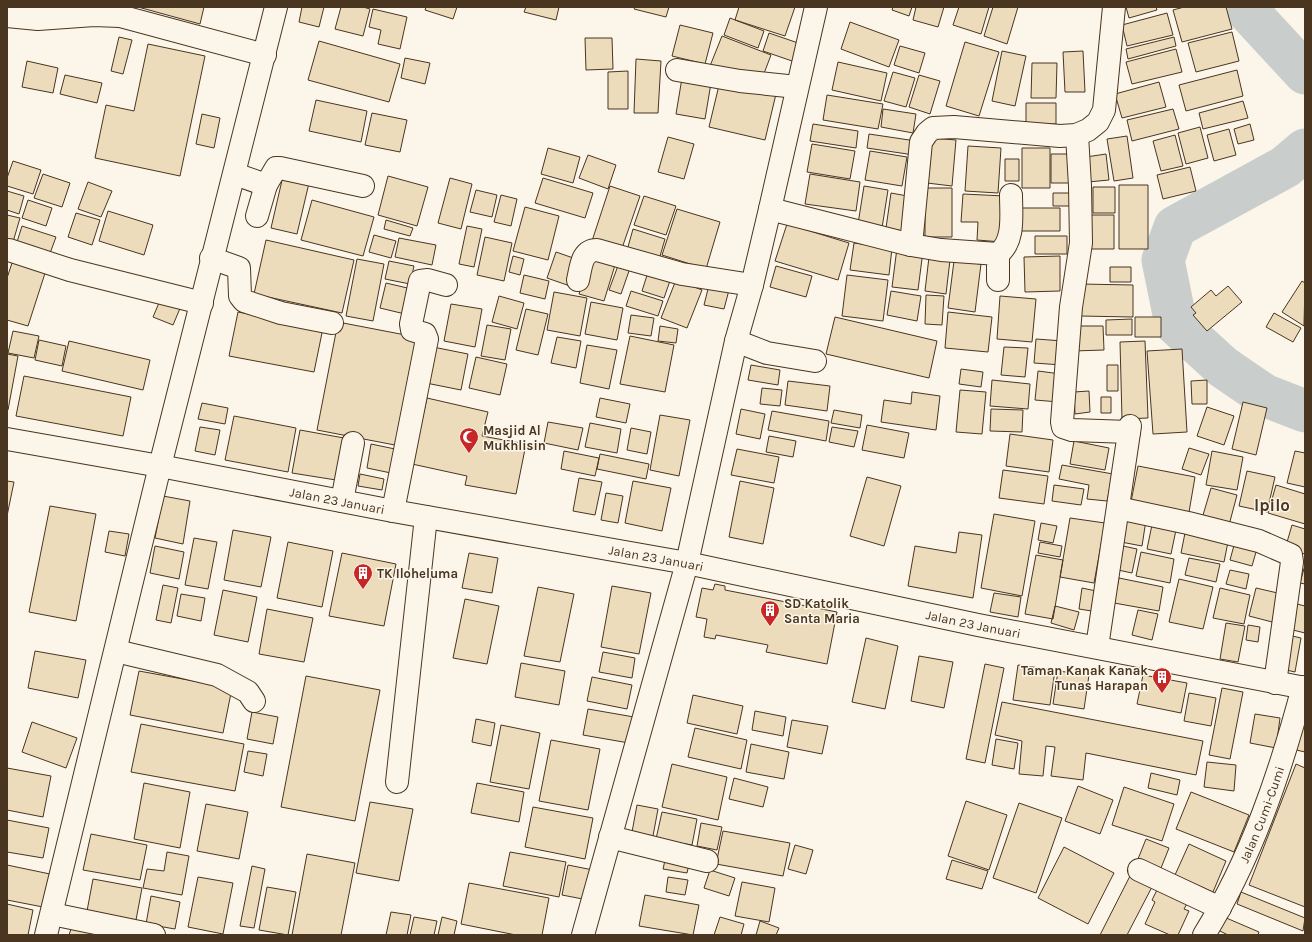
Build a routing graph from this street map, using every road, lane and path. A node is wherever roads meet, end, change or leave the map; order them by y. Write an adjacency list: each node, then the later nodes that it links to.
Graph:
1 (276, 7): 5 (street)
2 (816, 7): 7 (street)
3 (1114, 7): 8 (street)
4 (7, 16): 5 (street)
5 (265, 55): 9 (street)
6 (677, 70): 7 (street)
7 (797, 87): 13 (street)
8 (1077, 135): 15 (street); 31 (street)
9 (235, 174): 10 (street); 18 (street)
10 (266, 185): 11 (street); 14 (street)
11 (363, 186)
12 (1011, 195): 17 (street)
13 (770, 209): 15 (street); 22 (street)
14 (257, 216)
15 (911, 245): 17 (street)
16 (9, 250): 23 (street)
17 (998, 254): 20 (street)
18 (211, 258): 23 (street); 24 (street)
19 (578, 280): 22 (street)
20 (998, 280)
21 (446, 285): 32 (street)
22 (752, 285): 25 (street)
23 (202, 303): 29 (street)
24 (332, 323)
25 (736, 341): 26 (street); 34 (street)
26 (815, 361)
27 (7, 439): 29 (street, Jalan 23 Januari)
28 (353, 443): 30 (street)
29 (160, 466): 30 (street, Jalan 23 Januari); 36 (street)
30 (342, 501): 32 (street, Jalan 23 Januari)
31 (1118, 508): 35 (street); 37 (street)
32 (393, 511): 33 (street, Jalan 23 Januari)
33 (426, 517): 34 (street, Jalan 23 Januari); 40 (street)
34 (687, 563): 35 (street, Jalan 23 Januari); 41 (street)
35 (1097, 647): 37 (street, Jalan 23 Januari)
36 (116, 651): 39 (street); 45 (street)
37 (1275, 683): 38 (street, Jalan 23 Januari)
38 (1304, 688): 44 (street, Jalan Cumi-Cumi)
39 (254, 701)
40 (397, 782)
41 (610, 837): 42 (street); 48 (street)
42 (707, 861)
43 (1139, 870): 44 (street)
44 (1220, 908): 49 (street, Jalan Cumi-Cumi)
45 (52, 914): 46 (street); 47 (street)
46 (46, 935)
47 (154, 935)
48 (583, 935)
49 (1204, 935)

